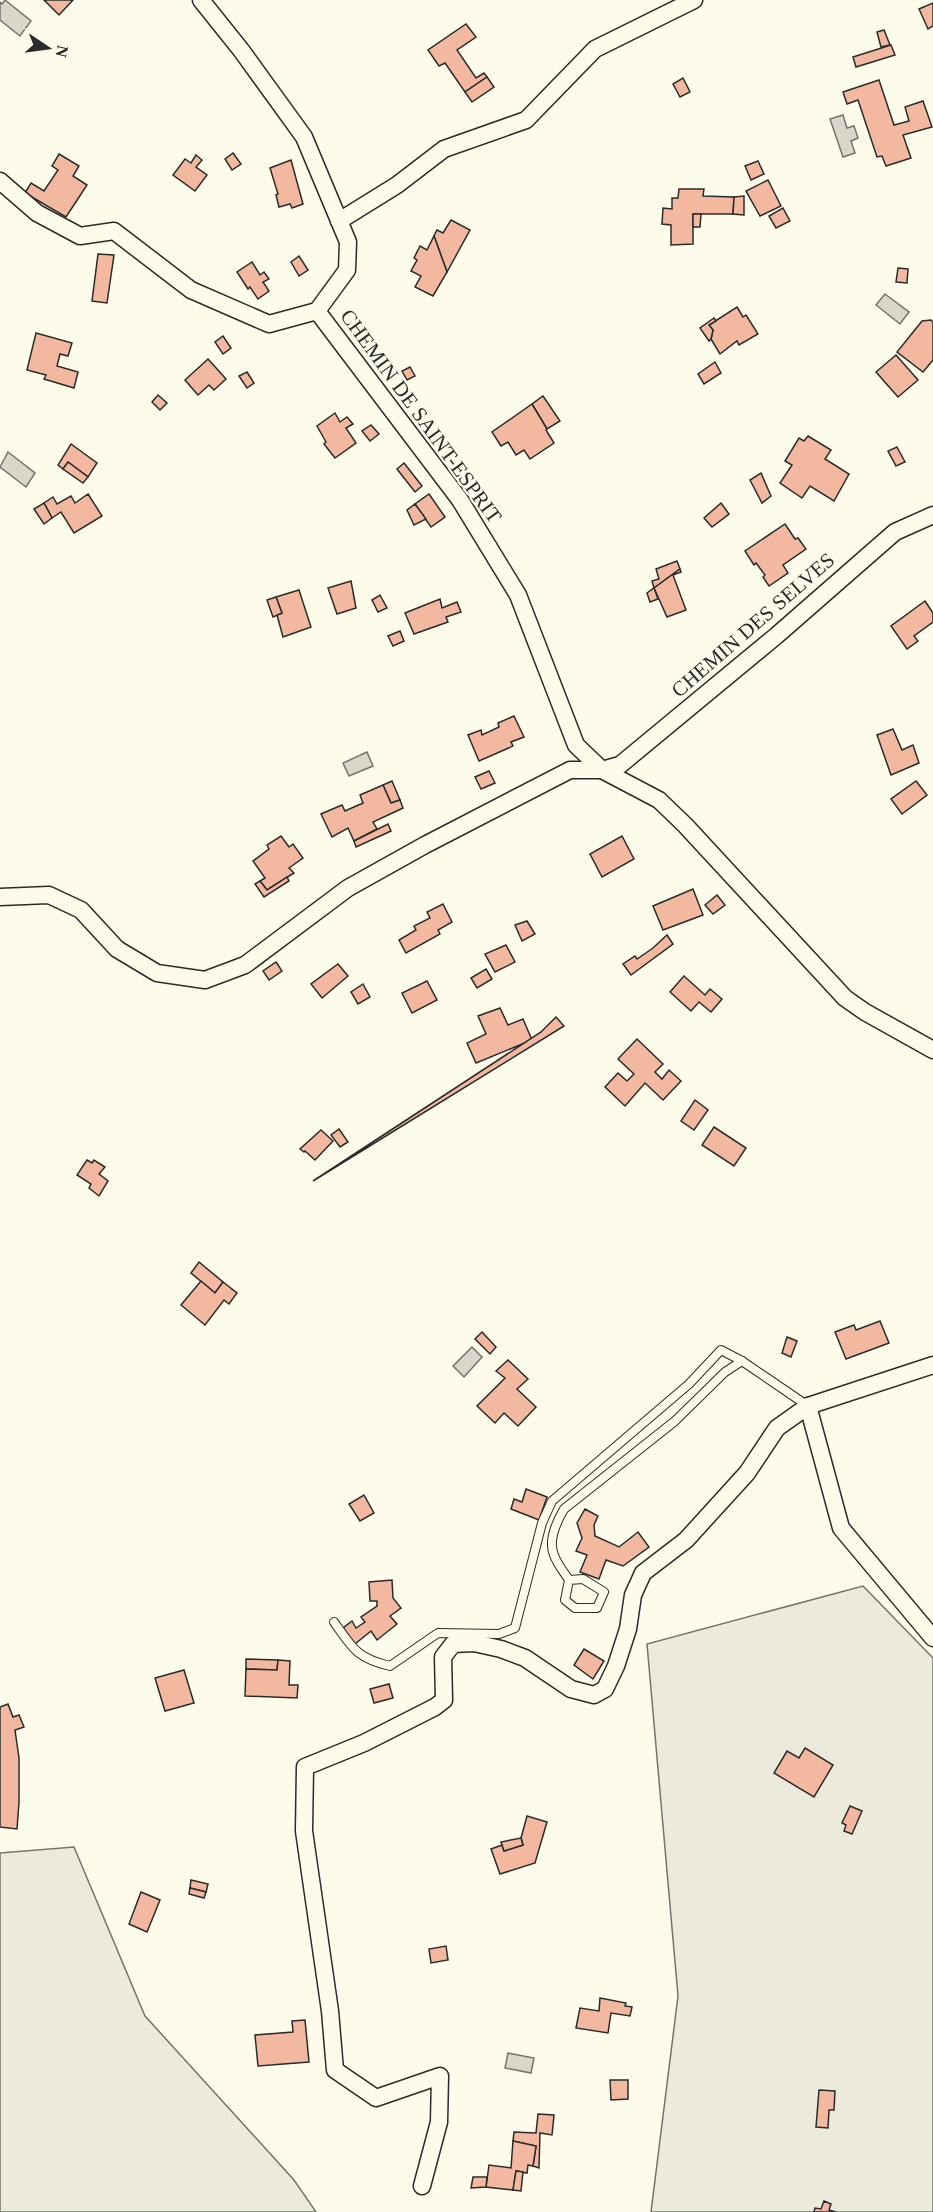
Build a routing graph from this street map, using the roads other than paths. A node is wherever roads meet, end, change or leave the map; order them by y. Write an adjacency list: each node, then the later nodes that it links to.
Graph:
1 (201, 0): 4 (street, CHEMIN DE SAINT-ESPRIT)
2 (694, 0): 4 (street)
3 (0, 181): 5 (street, CHEMIN DE SAINT-ESPRIT)
4 (339, 221): 5 (street, CHEMIN DE SAINT-ESPRIT)
5 (317, 310): 7 (street, CHEMIN DE SAINT-ESPRIT)
6 (933, 515): 7 (street, CHEMIN DES SELVES)
7 (602, 770): 8 (street); 9 (street)
8 (0, 897)
9 (933, 1050)
10 (742, 1360): 12 (lane); 13 (lane); 14 (lane)
11 (933, 1365): 12 (street)
12 (808, 1406): 15 (street); 16 (street)
13 (569, 1580): 13 (lane)
14 (334, 1622)
15 (933, 1638)
16 (422, 2186)

